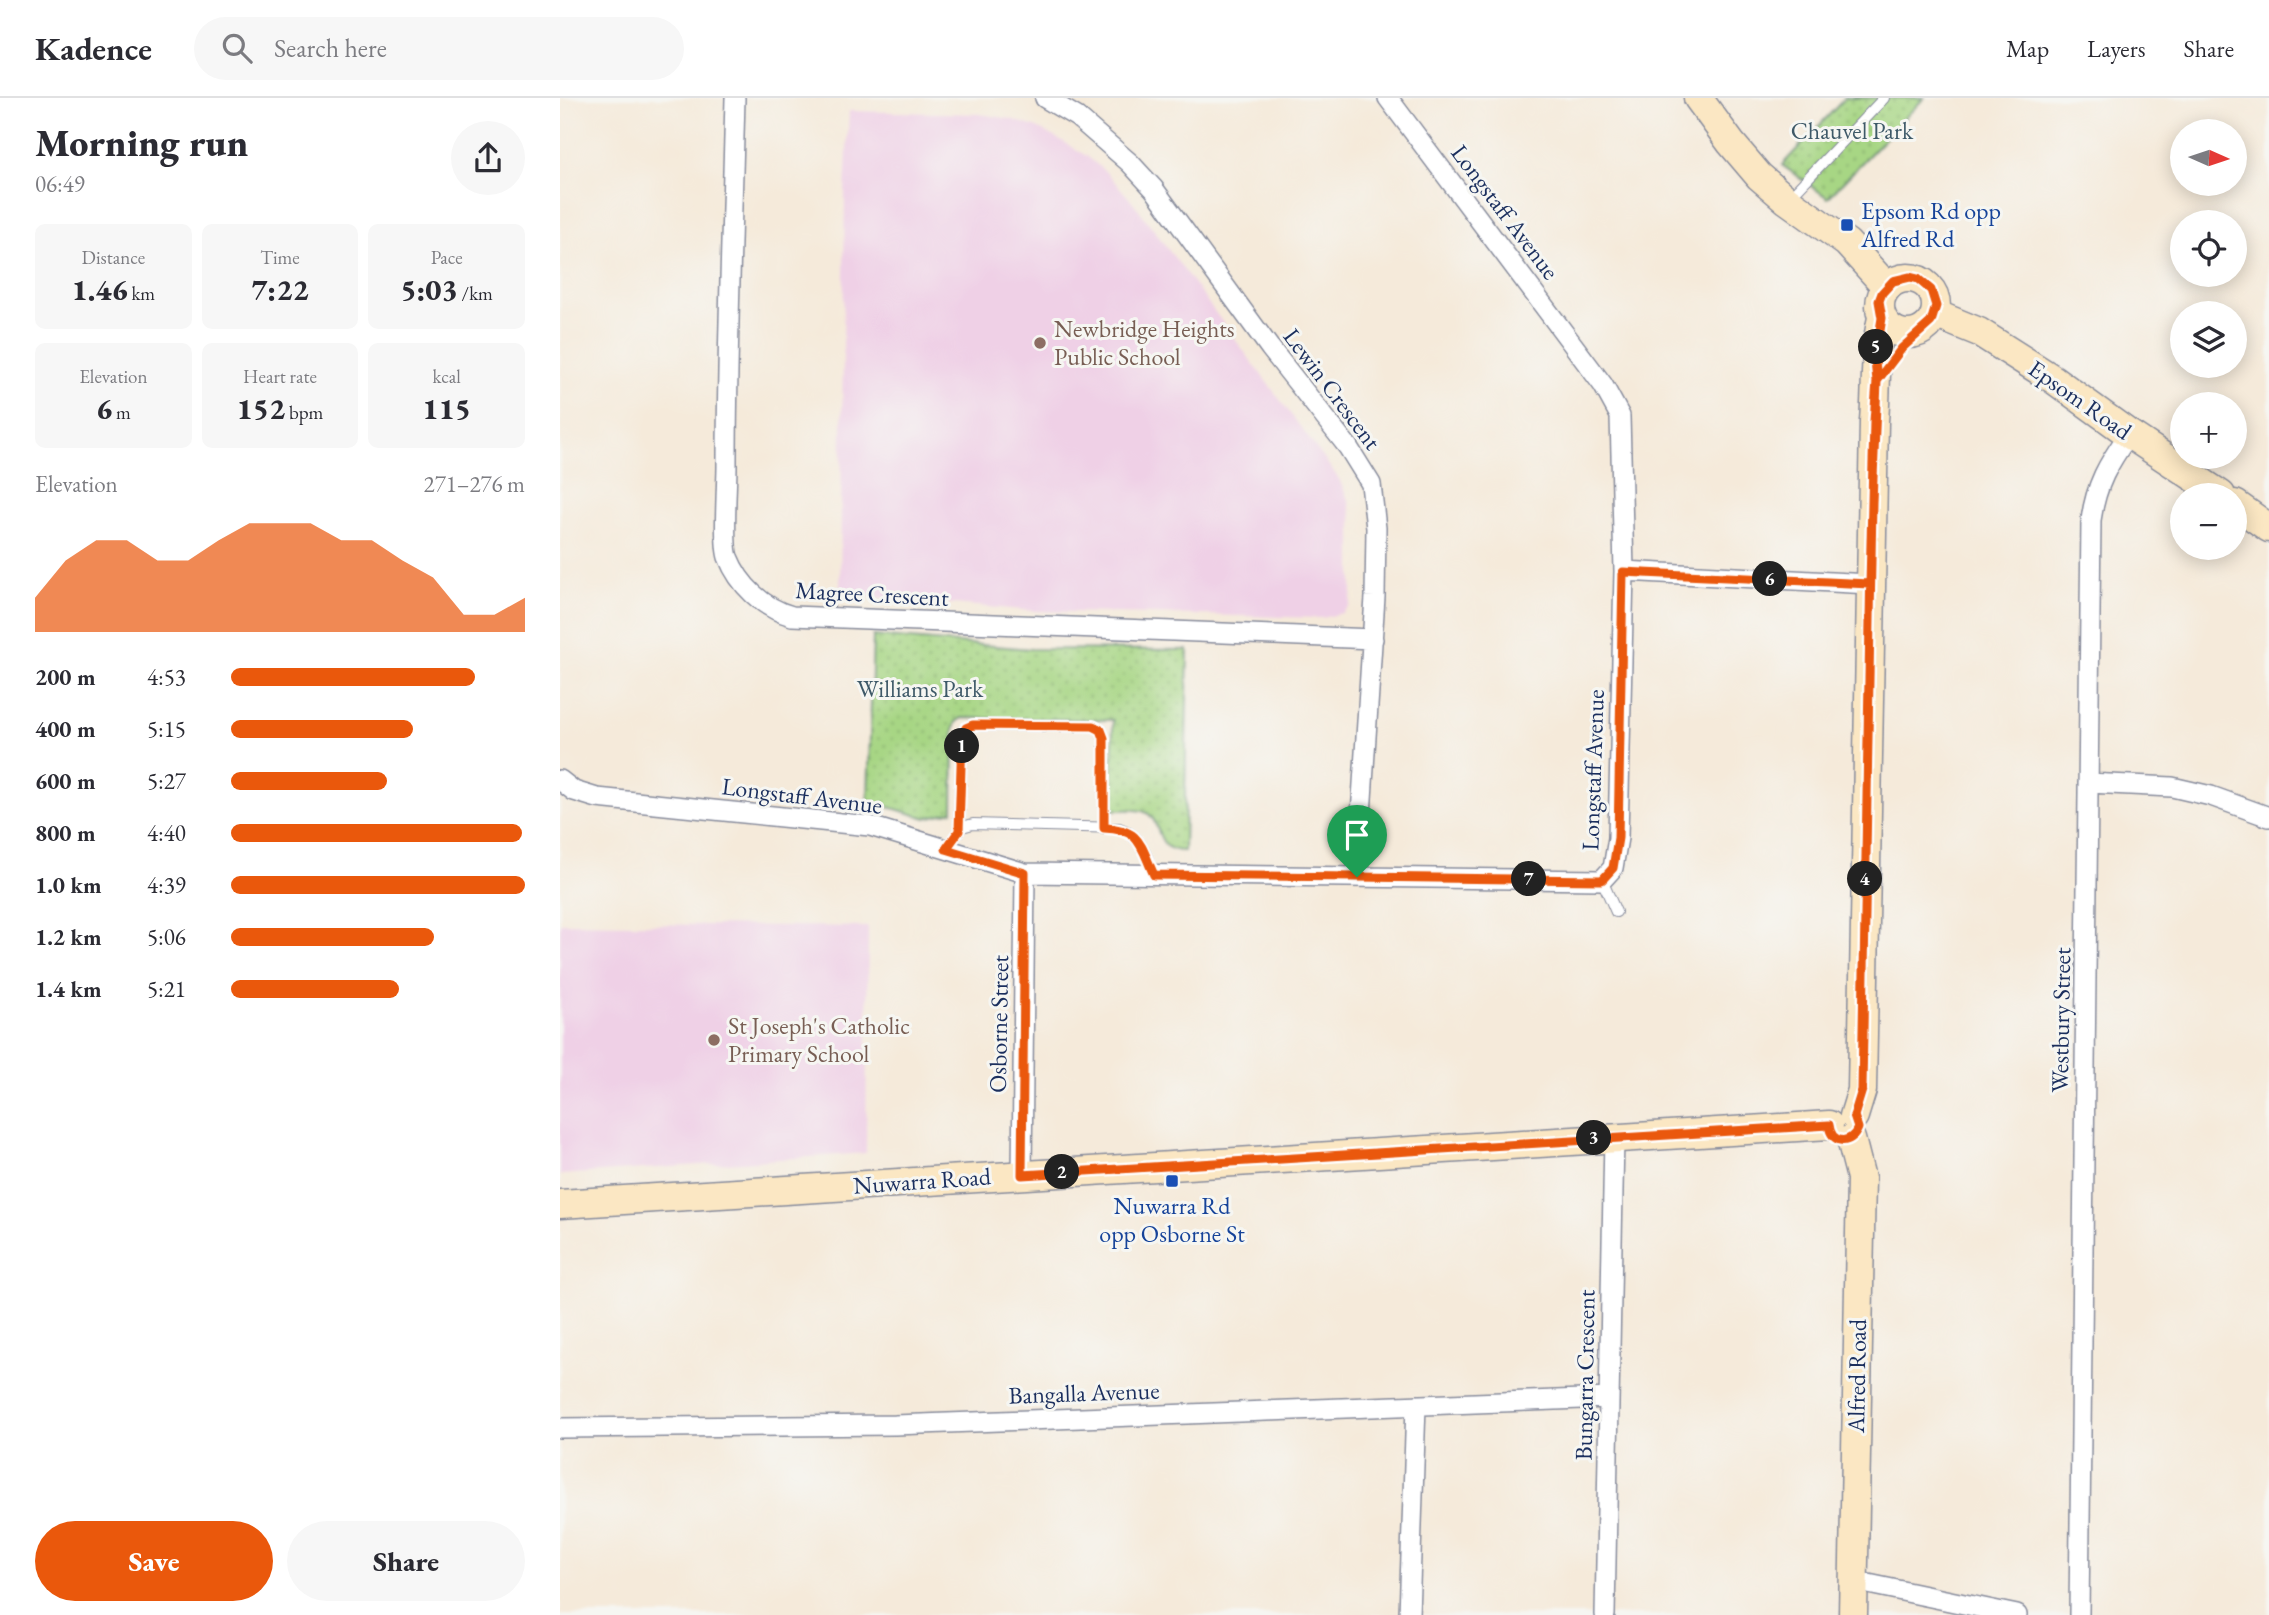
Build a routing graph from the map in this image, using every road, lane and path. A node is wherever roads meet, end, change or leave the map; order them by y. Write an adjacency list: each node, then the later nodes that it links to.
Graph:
1 (735, 98): 17 (street, Magree Crescent)
2 (1045, 98): 17 (street, Lewin Crescent)
3 (1388, 98): 15 (street, Longstaff Avenue)
4 (1698, 98): 6 (street)
5 (1884, 98): 6 (lane)
6 (1787, 200): 7 (street)
7 (1886, 286): 8 (street); 9 (street)
8 (1882, 318): 9 (street); 10 (street, Alfred Road)
9 (1926, 323): 10 (street); 11 (street, Epsom Road)
10 (1877, 381): 16 (street, Alfred Road)
11 (2129, 434): 12 (street, Epsom Road); 19 (street, Westbury Street)
12 (2203, 483)
13 (2247, 512): 14 (street)
14 (2269, 528)
15 (1623, 572): 16 (street); 27 (street, Longstaff Avenue)
16 (1870, 584): 29 (street, Alfred Road)
17 (1373, 639): 26 (street, Lewin Crescent)
18 (560, 779): 23 (street, Longstaff Avenue)
19 (2088, 783): 20 (street); 41 (street, Westbury Street)
20 (2269, 817)
21 (1104, 828): 22 (lane); 22 (lane); 25 (lane)
22 (959, 831): 23 (lane)
23 (946, 849): 24 (street, Longstaff Avenue)
24 (1025, 873): 25 (street, Longstaff Avenue); 31 (street, Osborne Street)
25 (1154, 875): 26 (street, Longstaff Avenue)
26 (1357, 877): 27 (street, Longstaff Avenue)
27 (1602, 880): 28 (lane)
28 (1616, 912)
29 (1845, 1127): 30 (street, Nuwarra Road); 36 (street, Alfred Road)
30 (1614, 1137): 31 (street, Nuwarra Road); 33 (street, Bungarra Crescent)
31 (1022, 1175): 32 (street, Nuwarra Road)
32 (560, 1204)
33 (1609, 1398): 34 (street, Bangalla Avenue); 38 (street, Bungarra Crescent)
34 (1416, 1405): 35 (street, Bangalla Avenue); 37 (street)
35 (560, 1428)
36 (1854, 1581): 39 (street, Alfred Road); 40 (street)
37 (1409, 1615)
38 (1605, 1615)
39 (1853, 1615)
40 (2017, 1615)
41 (2079, 1615)

